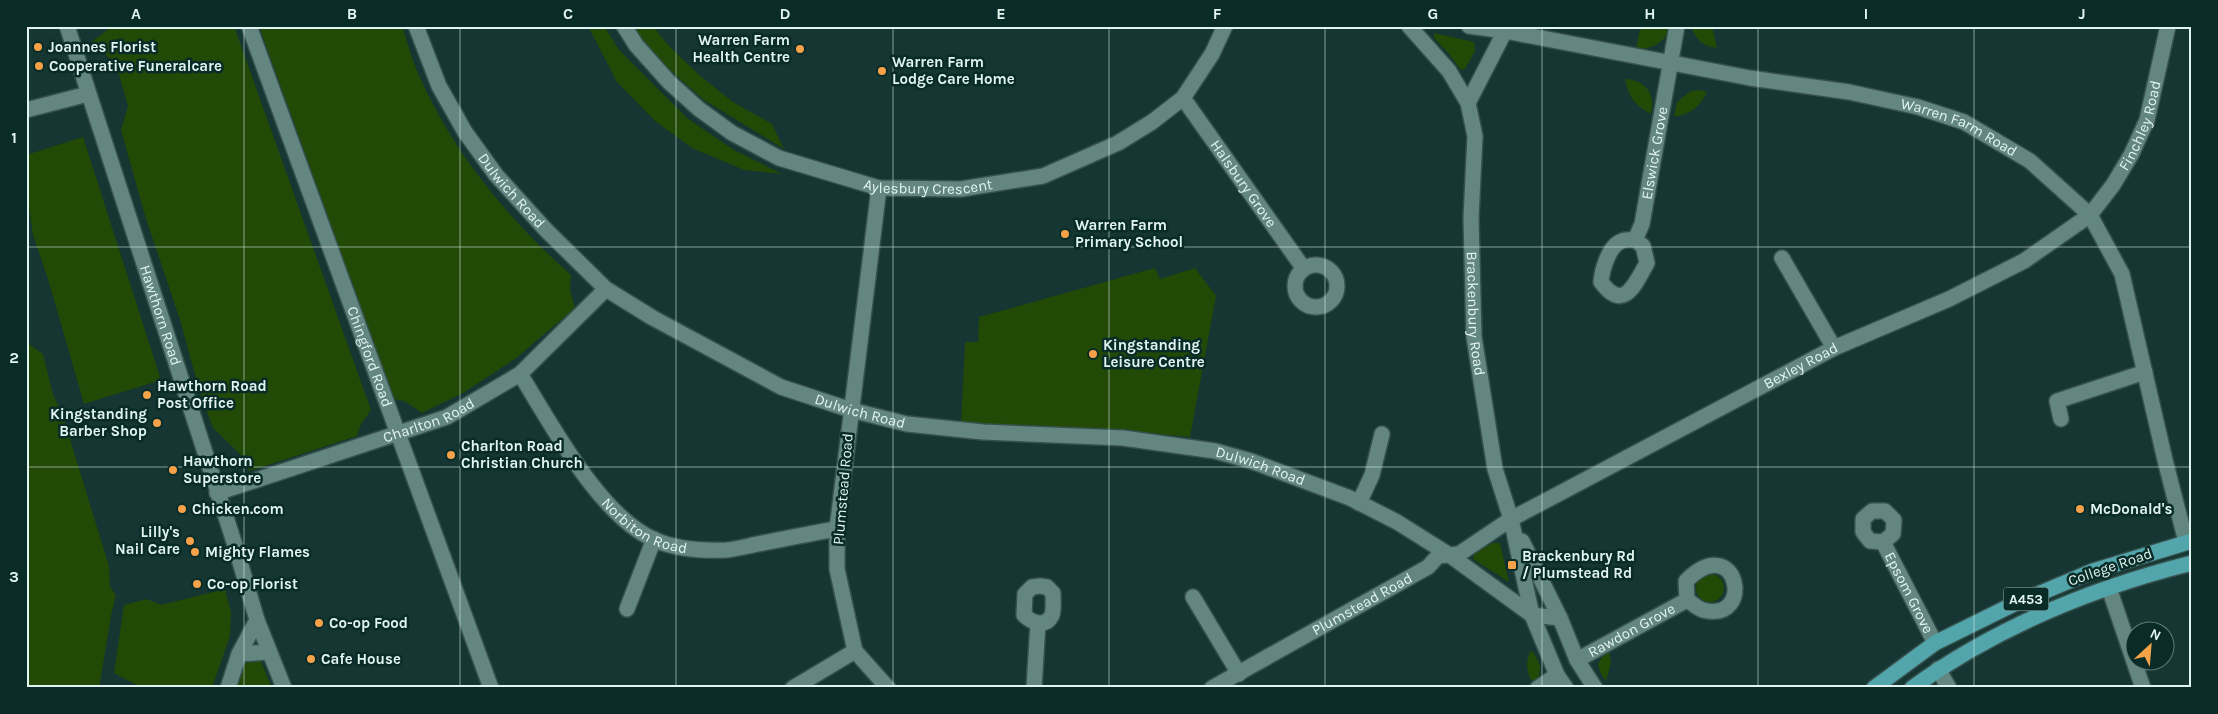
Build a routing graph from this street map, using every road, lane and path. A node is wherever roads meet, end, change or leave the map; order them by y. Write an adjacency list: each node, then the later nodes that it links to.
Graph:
1 (67, 26): 12 (street, Hawthorn Road)
2 (249, 26): 27 (street, Chingford Road)
3 (416, 26): 21 (street, Dulwich Road)
4 (624, 26): 16 (street, Aylesbury Crescent)
5 (1225, 26): 13 (street, Aylesbury Crescent)
6 (1409, 26): 14 (street, Brackenbury Road)
7 (1469, 26): 10 (street, Warren Farm Road)
8 (1677, 26): 11 (street, Elswick Grove)
9 (2168, 26): 17 (street, Finchley Road)
10 (1504, 29): 11 (street, Warren Farm Road); 14 (street)
11 (1670, 63): 17 (street, Warren Farm Road); 18 (street, Elswick Grove)
12 (88, 94): 15 (street); 29 (street, Hawthorn Road)
13 (1182, 98): 16 (street, Aylesbury Crescent); 20 (street, Halsbury Grove)
14 (1468, 103): 31 (street, Brackenbury Road)
15 (26, 110)
16 (879, 188): 25 (street, Plumstead Road)
17 (2090, 215): 22 (street, Bexley Road); 23 (street, Warren Farm Road)
18 (1634, 240)
19 (1782, 258): 22 (street)
20 (1304, 269)
21 (606, 289): 24 (street, Charlton Road); 25 (street, Dulwich Road)
22 (1834, 348): 31 (street, Bexley Road)
23 (2145, 372): 26 (street); 34 (street, Warren Farm Road)
24 (520, 374): 27 (street, Charlton Road); 33 (street, Norbiton Road)
25 (851, 410): 30 (street, Dulwich Road); 32 (street, Plumstead Road)
26 (2061, 419)
27 (397, 434): 29 (street, Charlton Road); 56 (street, Chingford Road)
28 (1382, 434): 30 (street)
29 (217, 493): 44 (street, Hawthorn Road)
30 (1359, 503): 36 (street, Dulwich Road)
31 (1511, 520): 36 (street, Plumstead Road); 42 (street, Brackenbury Road); 43 (street, Brackenbury Road)
32 (838, 529): 33 (street, Norbiton Road); 47 (street, Plumstead Road)
33 (654, 539): 41 (street)
34 (2189, 541): 37 (main road); 46 (main road, College Road / A453)
35 (1883, 542): 46 (street, Epsom Grove)
36 (1448, 554): 42 (street); 52 (street, Plumstead Road)
37 (2190, 564): 38 (main road, College Road / A453)
38 (2109, 588): 51 (main road, College Road / A453); 67 (street)
39 (1193, 597): 52 (street)
40 (1687, 600): 50 (street, Rawdon Grove)
41 (627, 609)
42 (1532, 615): 43 (street); 53 (street, Brackenbury Road)
43 (1560, 618): 50 (street, Brackenbury Road)
44 (257, 620): 48 (street, Hawthorn Road); 49 (street)
45 (1038, 624): 59 (street)
46 (1935, 643): 64 (main road, College Road / A453)
47 (855, 651): 57 (street); 58 (street, Plumstead Road)
48 (268, 652): 49 (street); 55 (street, Hawthorn Road)
49 (239, 654): 54 (street)
50 (1577, 660): 63 (street, Brackenbury Road)
51 (1938, 669): 65 (main road, College Road / A453); 66 (street)
52 (1239, 674): 60 (street, Plumstead Road)
53 (1557, 675): 61 (street); 62 (street, Brackenbury Road)
54 (228, 688)
55 (284, 688)
56 (491, 688)
57 (794, 688)
58 (888, 688)
59 (1034, 688)
60 (1212, 688)
61 (1538, 688)
62 (1566, 688)
63 (1595, 688)
64 (1874, 688)
65 (1912, 688)
66 (1949, 688)
67 (2143, 688)

